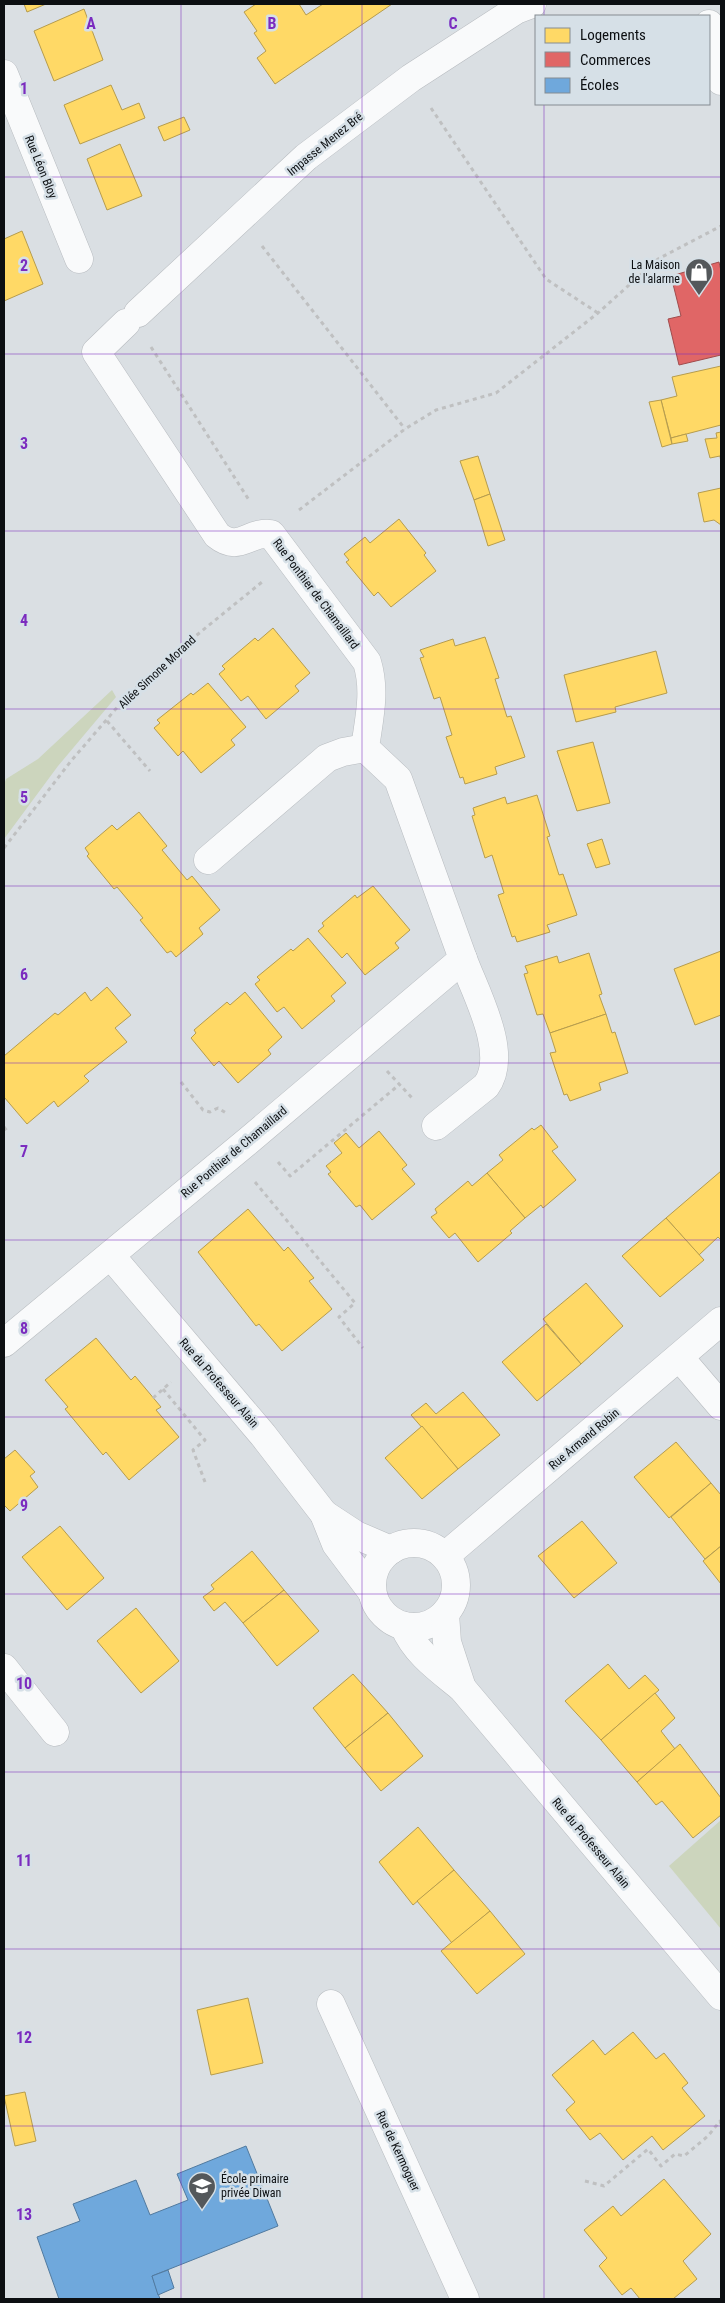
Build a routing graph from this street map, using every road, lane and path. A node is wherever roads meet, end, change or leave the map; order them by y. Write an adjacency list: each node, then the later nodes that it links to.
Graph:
1 (532, 4): 4 (street, Impasse Menez Bré)
2 (710, 29): 5 (street)
3 (4, 74): 8 (street, Rue Léon Bloy)
4 (411, 78): 6 (street, Impasse Menez Bré); 9 (path)
5 (721, 81)
6 (240, 218): 11 (street, Impasse Menez Bré); 12 (path)
7 (721, 226): 9 (path)
8 (79, 259)
9 (598, 313): 12 (path)
10 (148, 342): 13 (path)
11 (96, 352): 13 (street, Rue Ponthier de Chamaillard)
12 (404, 429): 13 (path)
13 (271, 534): 14 (street, Rue Ponthier de Chamaillard)
14 (290, 560): 15 (path, Allée Simone Morand); 16 (street, Rue Ponthier de Chamaillard)
15 (107, 721): 17 (path); 18 (path, Allée Simone Morand)
16 (365, 748): 19 (street); 20 (street)
17 (150, 771)
18 (4, 848)
19 (208, 860)
20 (462, 959): 21 (street, Rue Ponthier de Chamaillard); 24 (street)
21 (364, 1043): 23 (path); 27 (street, Rue Ponthier de Chamaillard)
22 (180, 1082): 27 (path)
23 (400, 1084): 24 (path); 27 (path)
24 (436, 1126)
25 (4, 1127): 26 (path)
26 (7, 1131)
27 (245, 1143): 28 (street, Rue Ponthier de Chamaillard); 31 (path)
28 (111, 1256): 30 (street, Rue Ponthier de Chamaillard); 36 (street, Rue du Professeur Alain)
29 (721, 1321): 32 (street, Rue Armand Robin)
30 (4, 1343)
31 (363, 1348)
32 (680, 1358): 34 (street); 38 (street, Rue Armand Robin)
33 (153, 1398): 35 (path)
34 (721, 1406)
35 (205, 1482)
36 (324, 1514): 37 (street, Rue du Professeur Alain); 39 (street, Rue du Professeur Alain)
37 (391, 1550): 38 (street); 39 (street)
38 (445, 1556): 40 (street)
39 (372, 1592): 41 (street)
40 (445, 1614): 41 (street); 43 (street, Rue du Professeur Alain)
41 (404, 1626): 43 (street, Rue du Professeur Alain)
42 (4, 1668): 44 (street)
43 (462, 1688): 45 (street, Rue du Professeur Alain)
44 (56, 1732)
45 (721, 1996)
46 (330, 2004): 49 (street, Rue de Kermoguer)
47 (721, 2124): 48 (path)
48 (585, 2181)
49 (466, 2299)

